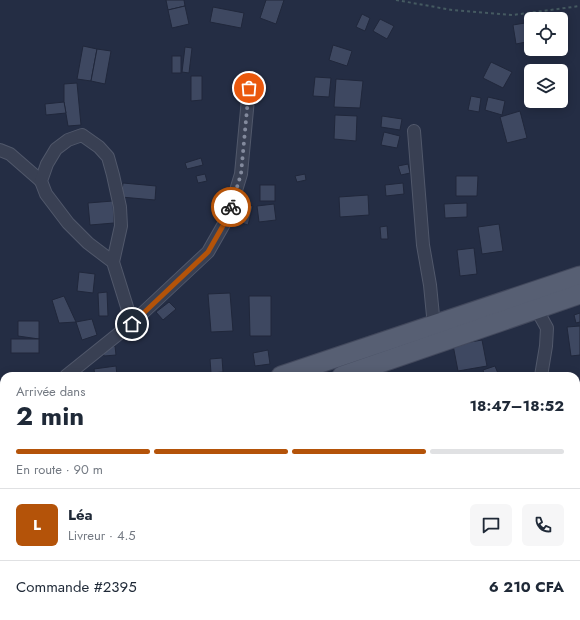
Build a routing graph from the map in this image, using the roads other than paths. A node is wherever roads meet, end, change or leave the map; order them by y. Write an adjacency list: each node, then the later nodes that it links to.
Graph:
1 (249, 88): 9 (street)
2 (414, 131): 10 (street)
3 (0, 150): 4 (street)
4 (41, 181): 5 (street); 5 (street)
5 (113, 262): 9 (street)
6 (580, 276): 10 (main road)
7 (580, 294): 8 (main road)
8 (537, 310): 13 (main road); 14 (street)
9 (132, 324): 11 (street)
10 (434, 326): 12 (main road)
11 (71, 372)
12 (293, 372)
13 (355, 372)
14 (542, 372)

